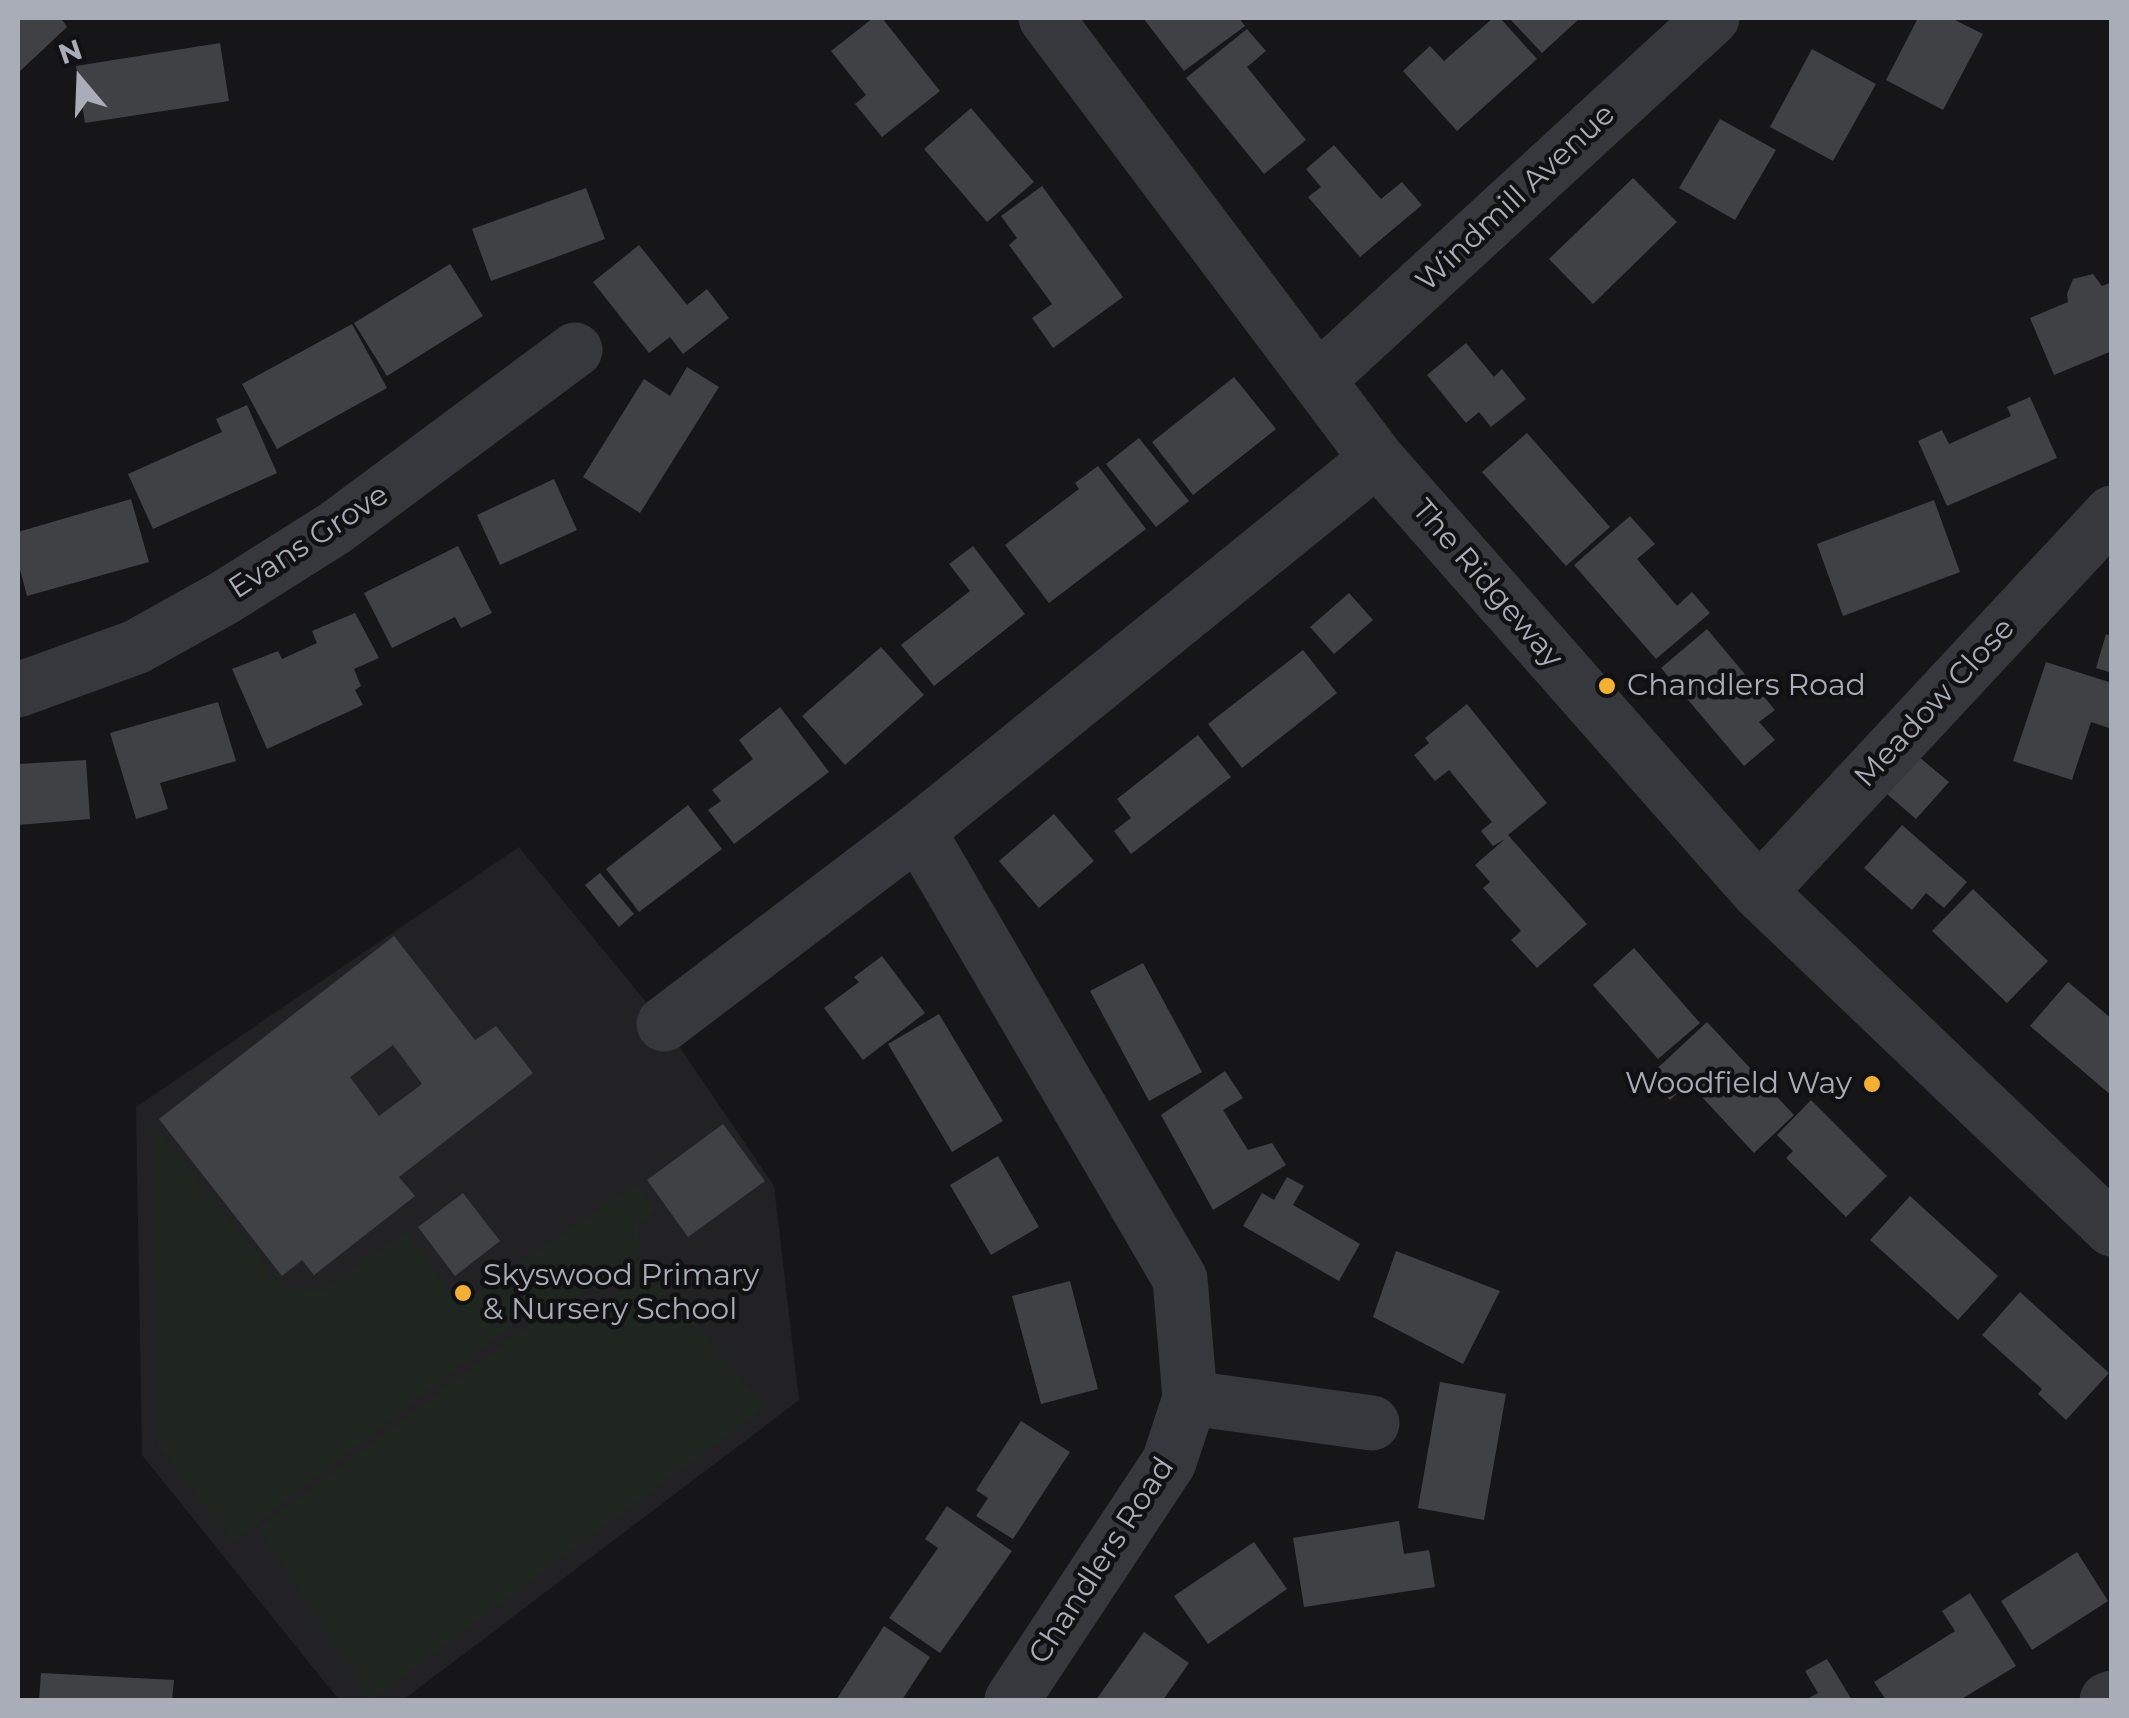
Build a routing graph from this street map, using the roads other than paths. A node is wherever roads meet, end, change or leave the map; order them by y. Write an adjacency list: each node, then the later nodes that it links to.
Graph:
1 (1046, 18): 4 (street, The Ridgeway)
2 (1712, 18): 4 (street, Windmill Avenue)
3 (575, 350): 7 (street, Evans Grove)
4 (1319, 379): 5 (street, The Ridgeway)
5 (1377, 459): 8 (street); 9 (street, The Ridgeway)
6 (2112, 513): 9 (street, Meadow Close)
7 (18, 690)
8 (918, 831): 10 (street); 12 (street, Chandlers Road)
9 (1759, 892): 11 (street, The Ridgeway)
10 (664, 1024)
11 (2112, 1229)
12 (1190, 1398): 13 (street); 14 (street, Chandlers Road)
13 (1372, 1423)
14 (1012, 1700)

